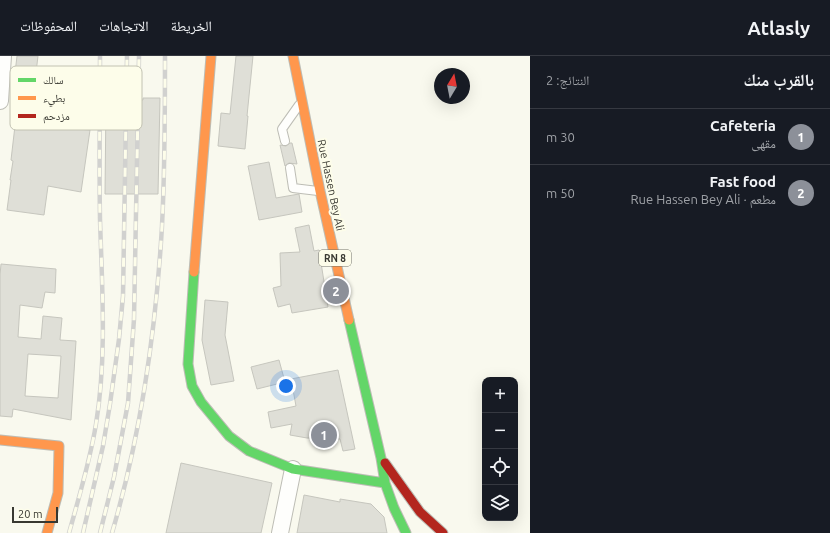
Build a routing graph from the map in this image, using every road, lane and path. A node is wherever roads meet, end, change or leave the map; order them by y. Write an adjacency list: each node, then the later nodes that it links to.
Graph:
1 (2, 56): 4 (street)
2 (211, 56): 11 (street)
3 (293, 56): 5 (street, Rue Hassen Bey Ali / RN 8)
4 (0, 101)
5 (301, 101): 6 (lane); 8 (street, Rue Hassen Bey Ali / RN 8)
6 (285, 141)
7 (290, 168): 8 (lane)
8 (320, 191): 10 (street, Rue Hassen Bey Ali / RN 8)
9 (0, 440): 14 (street)
10 (381, 458): 12 (street, RN 8); 18 (street, RN 8)
11 (293, 469): 12 (street); 15 (street)
12 (385, 483): 13 (street, RN 8)
13 (394, 508): 16 (street); 17 (street, RN 8)
14 (47, 533)
15 (280, 533)
16 (397, 533)
17 (406, 533)
18 (442, 533)

